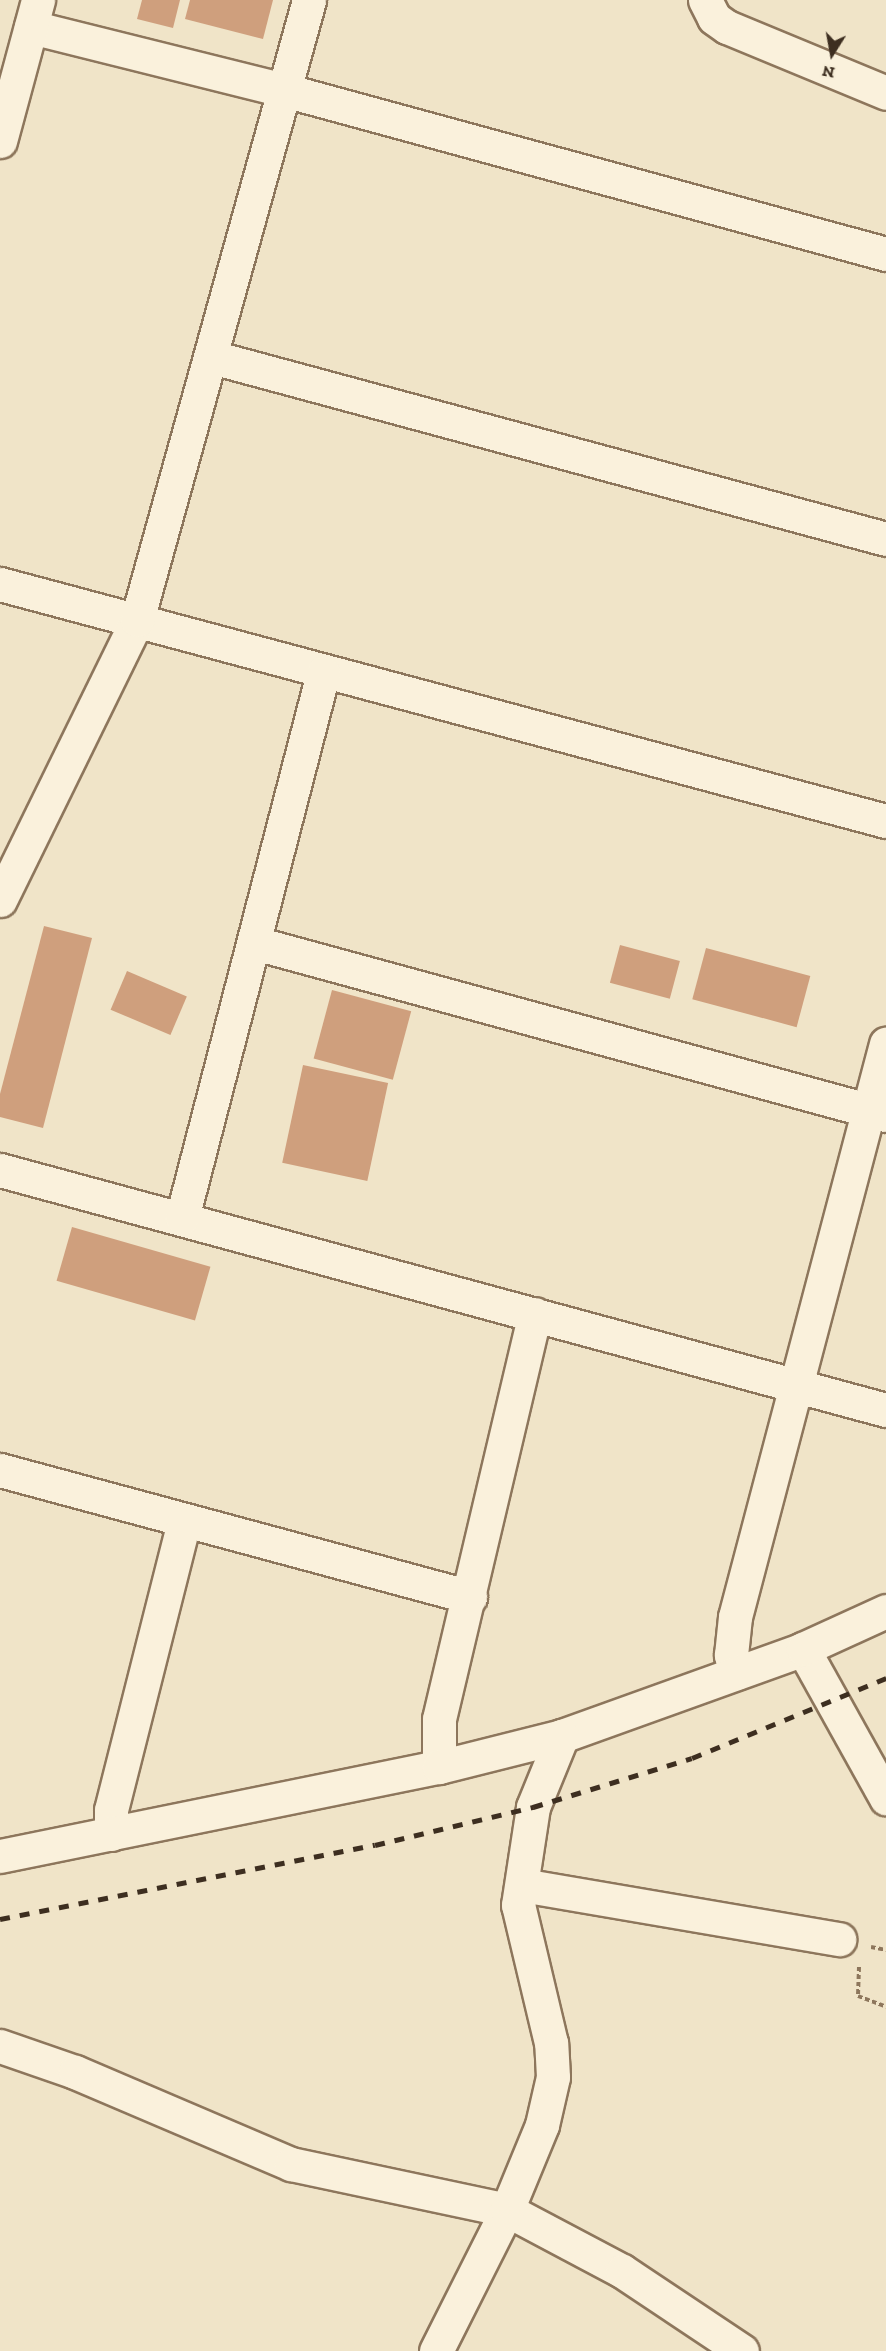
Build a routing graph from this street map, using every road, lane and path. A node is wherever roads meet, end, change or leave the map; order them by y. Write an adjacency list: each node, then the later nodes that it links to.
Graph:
1 (309, 0): 4 (street)
2 (705, 0): 5 (street)
3 (34, 13): 4 (street); 6 (street)
4 (284, 90): 7 (street); 8 (street)
5 (886, 93)
6 (0, 141)
7 (886, 254)
8 (212, 357): 9 (street); 11 (street)
9 (886, 539)
10 (0, 584): 11 (street)
11 (137, 620): 12 (street); 14 (street)
12 (322, 673): 13 (street); 15 (street)
13 (886, 821)
14 (0, 900)
15 (255, 943): 17 (street); 19 (street)
16 (886, 1044): 17 (street)
17 (877, 1113): 21 (street)
18 (0, 1170): 19 (street)
19 (182, 1218): 20 (street)
20 (535, 1314): 21 (street); 25 (street)
21 (794, 1386): 22 (street); 28 (street)
22 (886, 1410)
23 (0, 1470): 24 (street)
24 (184, 1521): 25 (street); 32 (street)
25 (470, 1596): 30 (street)
26 (886, 1611): 27 (street)
27 (803, 1648): 28 (street); 31 (street)
28 (736, 1673): 29 (street)
29 (562, 1736): 30 (street); 34 (street)
30 (439, 1767): 32 (street)
31 (886, 1798)
32 (111, 1834): 33 (street)
33 (0, 1856)
34 (522, 1885): 35 (street); 38 (street)
35 (838, 1939): 36 (path)
36 (886, 2007)
37 (0, 2046): 38 (street)
38 (507, 2210): 39 (street); 40 (street)
39 (435, 2351)
40 (742, 2351)

